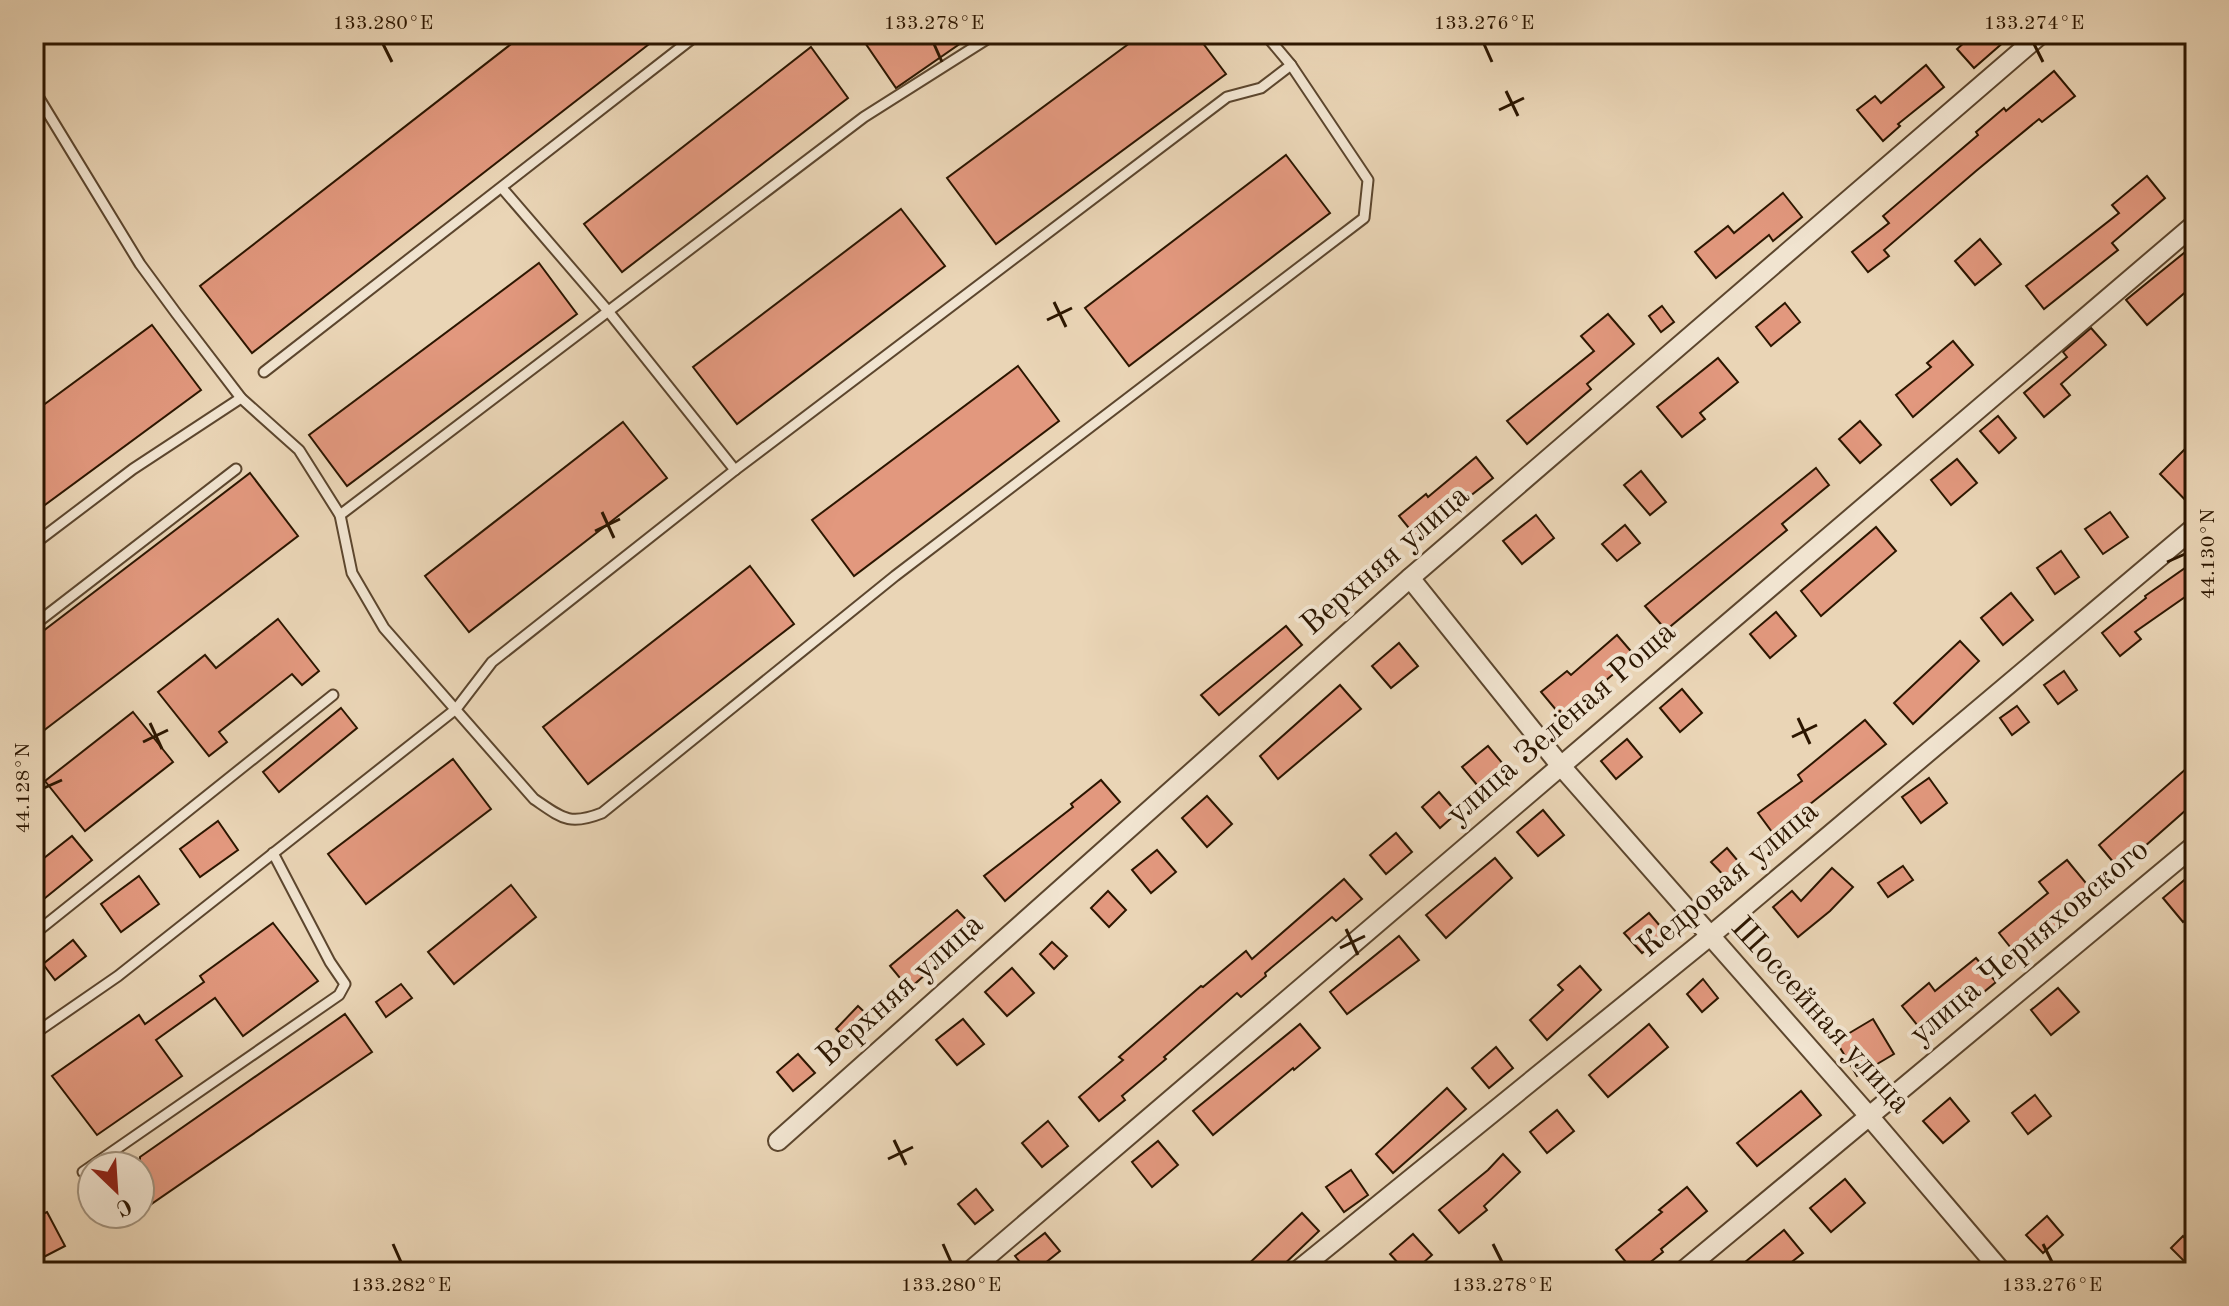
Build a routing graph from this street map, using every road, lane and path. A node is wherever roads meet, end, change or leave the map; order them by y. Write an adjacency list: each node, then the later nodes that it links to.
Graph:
1 (698, 34): 7 (lane)
2 (995, 34): 9 (lane)
3 (1265, 34): 5 (lane)
4 (2041, 34): 17 (street, Верхняя улица)
5 (1291, 65): 13 (lane); 20 (lane)
6 (34, 90): 11 (lane)
7 (502, 188): 9 (lane); 10 (lane)
8 (2195, 224): 21 (street, улица Зелёная Роща)
9 (608, 311): 13 (lane); 14 (lane)
10 (264, 372)
11 (241, 398): 14 (lane); 16 (lane)
12 (236, 469): 18 (lane)
13 (735, 470): 20 (lane)
14 (340, 515): 20 (lane)
15 (2195, 527): 25 (street, Кедровая улица)
16 (34, 544)
17 (1410, 578): 21 (street, Шоссейная улица); 28 (street, Верхняя улица)
18 (34, 625)
19 (333, 695): 24 (lane)
20 (456, 709): 23 (lane)
21 (1560, 765): 25 (street, Шоссейная улица); 30 (street, улица Зелёная Роща)
22 (2195, 845): 27 (street, улица Черняховского)
23 (273, 853): 26 (lane); 29 (lane)
24 (34, 934)
25 (1710, 936): 27 (street, Шоссейная улица); 31 (street, Кедровая улица)
26 (34, 1034)
27 (1869, 1116): 32 (street, улица Черняховского); 33 (street, Шоссейная улица)
28 (778, 1141)
29 (115, 1150)
30 (969, 1272)
31 (1296, 1272)
32 (1682, 1272)
33 (2002, 1272)

